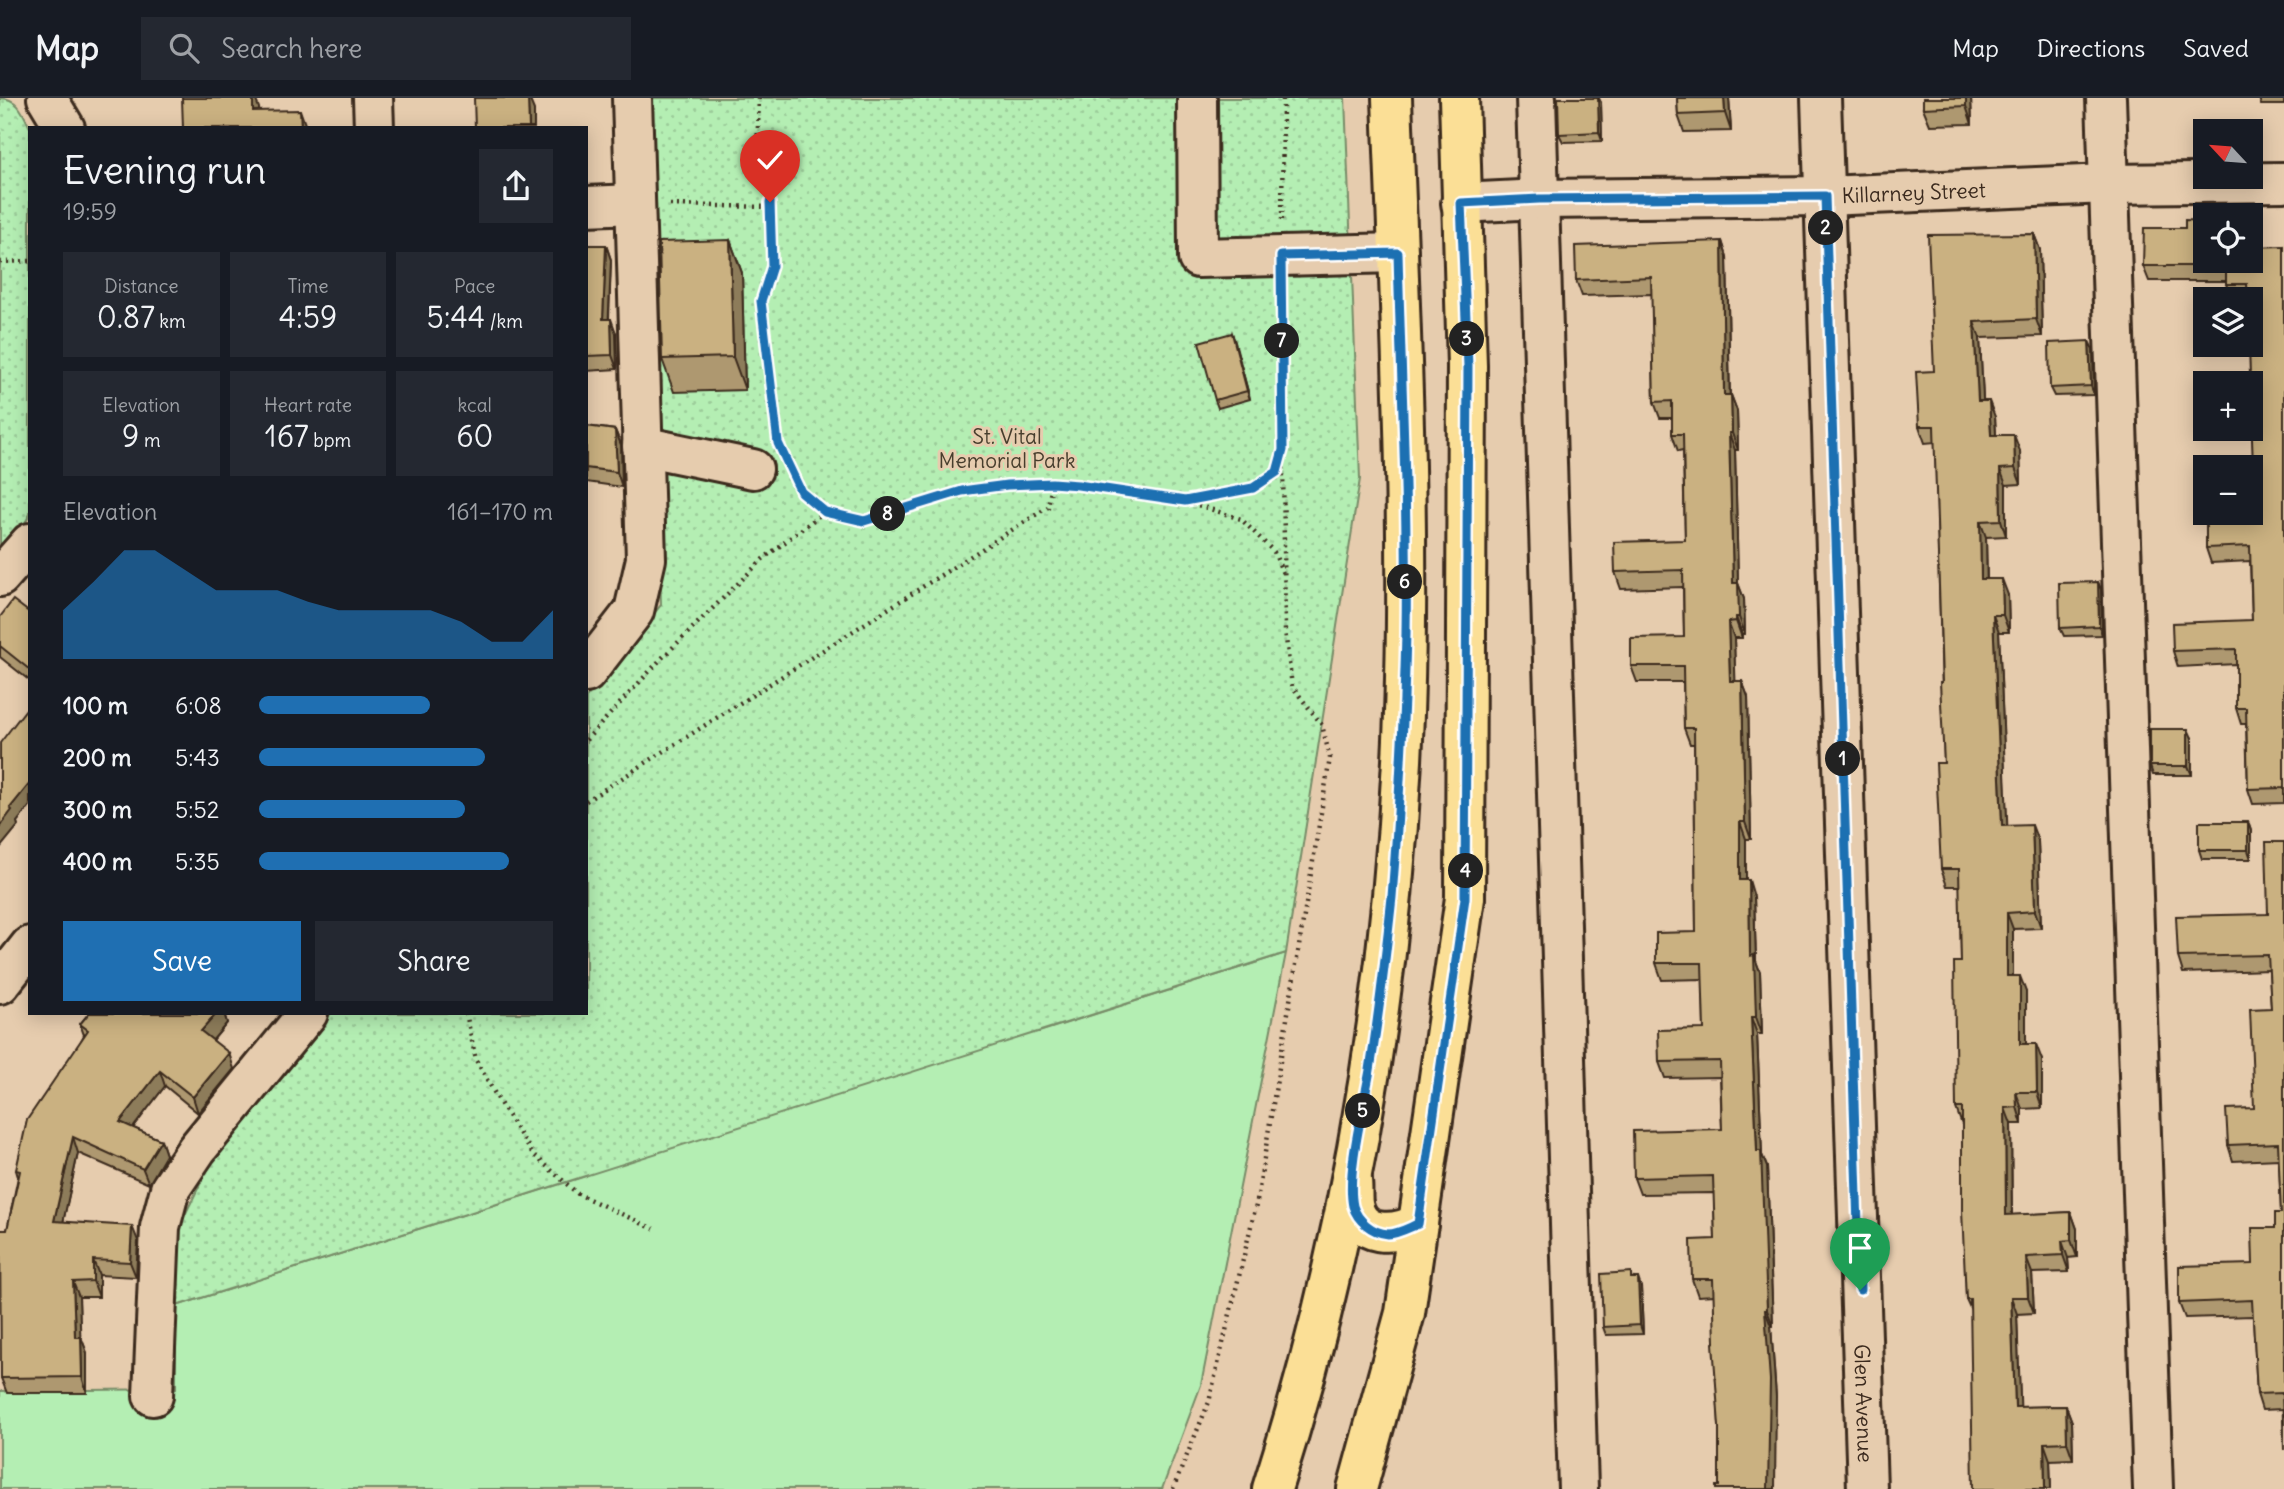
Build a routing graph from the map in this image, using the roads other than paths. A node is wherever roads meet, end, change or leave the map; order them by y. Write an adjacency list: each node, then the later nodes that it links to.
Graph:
1 (47, 98): 10 (street)
2 (373, 98): 11 (street)
3 (632, 98): 17 (street)
4 (1198, 98): 19 (street)
5 (1392, 98): 19 (main road)
6 (1459, 98): 16 (main road)
7 (1536, 98): 15 (street)
8 (1821, 98): 14 (street, Glen Avenue)
9 (2106, 98): 13 (street)
10 (64, 126)
11 (373, 126)
12 (2284, 182): 13 (street, Killarney Street)
13 (2109, 184): 14 (street, Killarney Street); 35 (street)
14 (1825, 196): 15 (street, Killarney Street); 34 (street, Glen Avenue)
15 (1539, 199): 16 (street, Killarney Street); 33 (street)
16 (1461, 203): 29 (main road)
17 (635, 204): 18 (street); 20 (street)
18 (588, 206)
19 (1398, 253): 28 (main road)
20 (642, 446): 21 (street); 24 (street)
21 (774, 460)
22 (28, 545): 23 (street)
23 (0, 578)
24 (588, 670)
25 (28, 949): 26 (street)
26 (0, 984)
27 (306, 1015): 30 (street)
28 (1352, 1176): 29 (main road); 31 (main road)
29 (1418, 1224): 32 (main road)
30 (153, 1396)
31 (1272, 1489)
32 (1357, 1489)
33 (1578, 1489)
34 (1867, 1489)
35 (2153, 1489)

